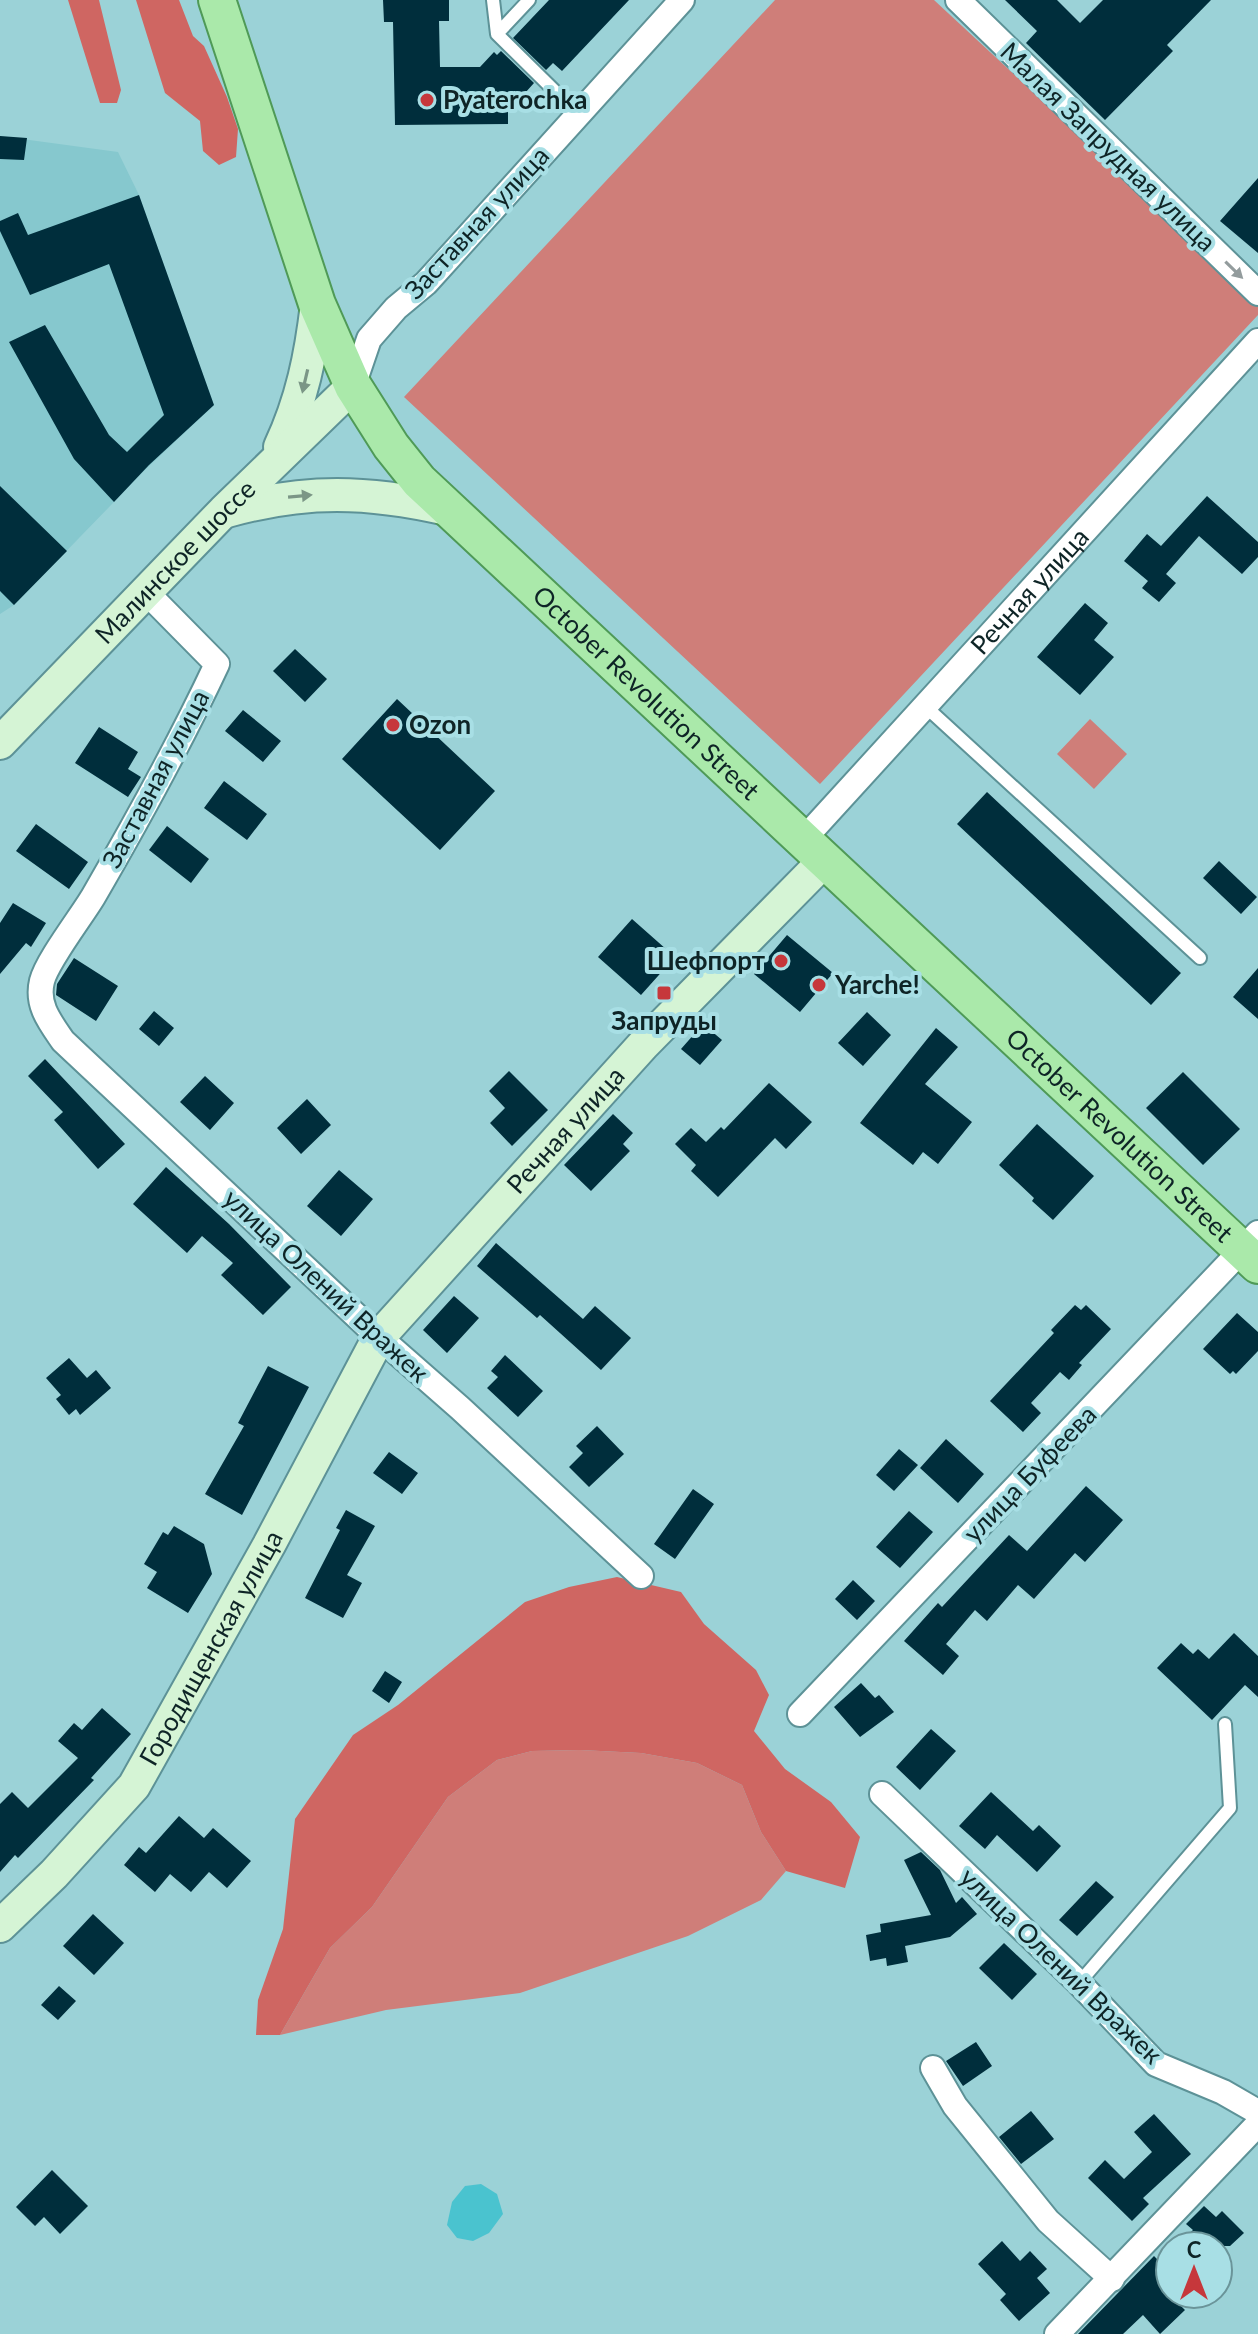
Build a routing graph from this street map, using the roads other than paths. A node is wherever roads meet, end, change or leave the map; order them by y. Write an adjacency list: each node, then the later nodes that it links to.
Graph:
1 (217, 0): 9 (main road, October Revolution Street)
2 (493, 0): 6 (lane)
3 (529, 0): 6 (lane)
4 (682, 0): 7 (street, Заставная улица)
5 (958, 0): 8 (street, Малая Запрудная улица, one-way to 8)
6 (497, 34): 7 (lane)
7 (578, 114): 11 (street, Заставная улица)
8 (1258, 293)
9 (317, 304): 11 (main road, October Revolution Street); 12 (street, one-way to 12)
10 (1258, 341): 16 (street, Речная улица)
11 (353, 386): 12 (street, Малинское шоссе); 13 (main road, October Revolution Street)
12 (270, 466): 14 (street, Малинское шоссе)
13 (447, 509): 14 (street, one-way to 13); 18 (main road, October Revolution Street)
14 (224, 511): 15 (street, Малинское шоссе)
15 (147, 593): 17 (street, Малинское шоссе); 20 (street, Заставная улица)
16 (926, 707): 18 (street, Речная улица); 19 (lane)
17 (0, 743)
18 (813, 851): 21 (main road, October Revolution Street); 22 (street, Речная улица)
19 (1200, 958)
20 (42, 978): 22 (street, улица Олений Вражек)
21 (1253, 1250): 24 (street, улица Буфеева)
22 (379, 1337): 23 (street, улица Олений Вражек); 27 (street, Городищенская улица)
23 (641, 1576)
24 (800, 1714)
25 (1225, 1724): 28 (lane)
26 (882, 1794): 28 (street, улица Олений Вражек)
27 (0, 1926)
28 (1079, 1983): 30 (street, улица Олений Вражек)
29 (933, 2068): 32 (street)
30 (1258, 2112)
31 (1258, 2124): 32 (street)
32 (1112, 2279): 33 (street)
33 (1057, 2334)

